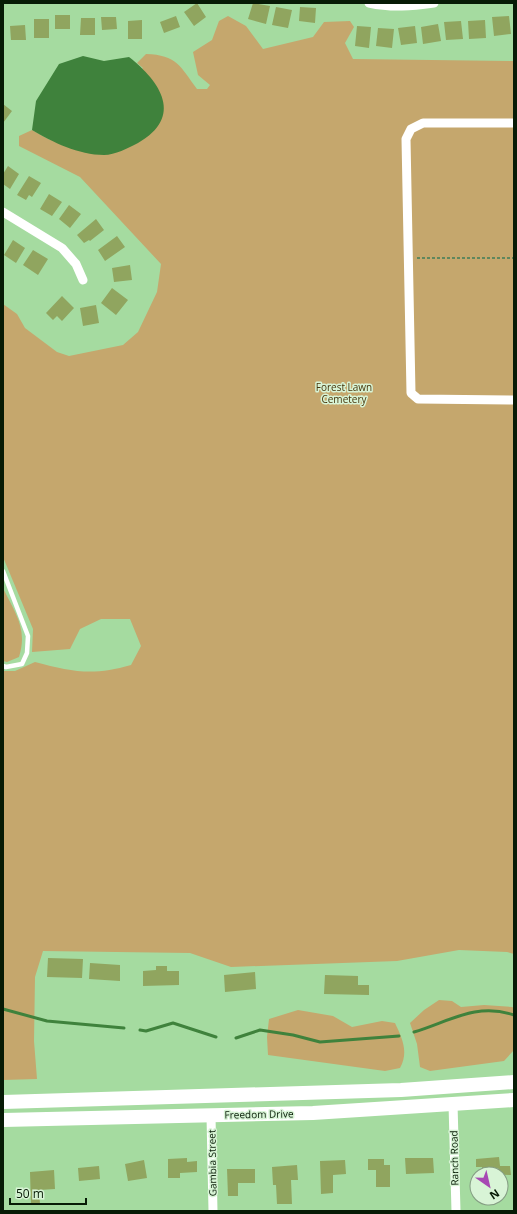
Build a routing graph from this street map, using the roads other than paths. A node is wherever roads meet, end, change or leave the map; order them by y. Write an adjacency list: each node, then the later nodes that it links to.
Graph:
1 (369, 3): 2 (street)
2 (434, 3)
3 (514, 123): 6 (street)
4 (3, 212): 5 (street)
5 (83, 280)
6 (514, 400)
7 (3, 571): 8 (lane)
8 (3, 666)
9 (514, 1082): 11 (main road, Freedom Drive)
10 (514, 1100): 12 (main road, Freedom Drive)
11 (3, 1102)
12 (453, 1104): 13 (main road, Freedom Drive); 16 (street, Ranch Road)
13 (211, 1116): 14 (main road, Freedom Drive); 15 (street, Gambia Street)
14 (3, 1120)
15 (213, 1211)
16 (456, 1211)

